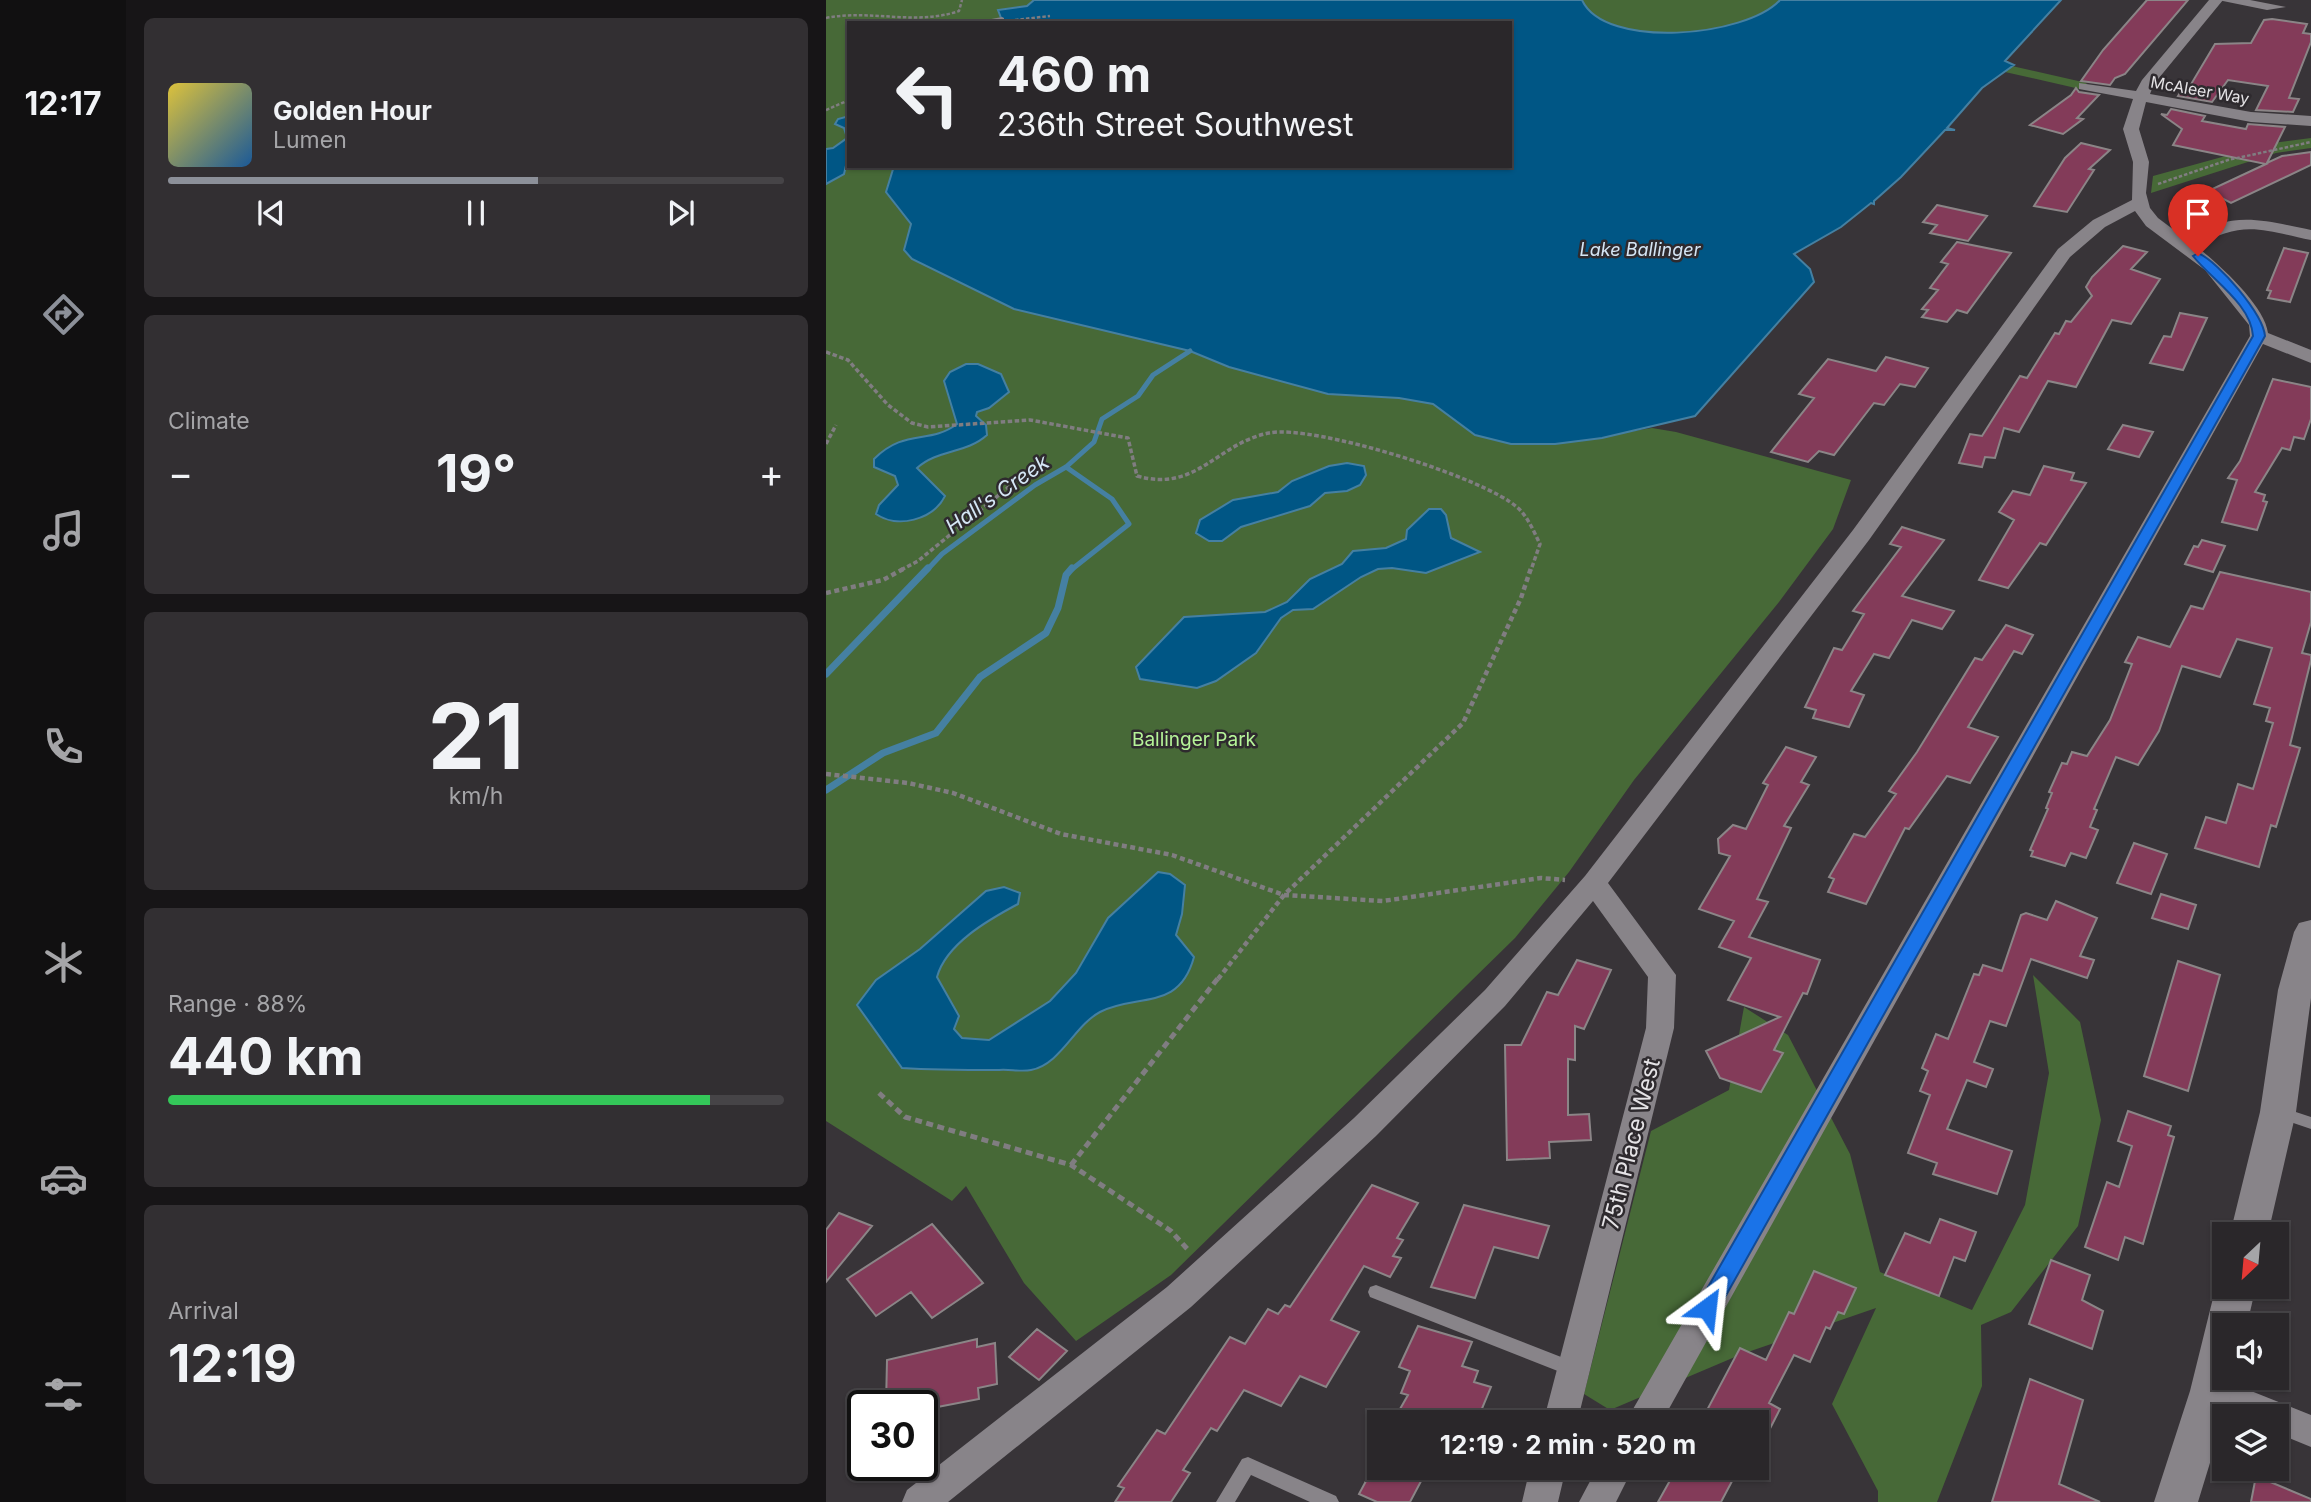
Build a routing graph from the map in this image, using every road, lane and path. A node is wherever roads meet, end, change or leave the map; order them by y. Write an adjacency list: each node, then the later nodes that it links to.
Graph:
1 (962, 0): 5 (path)
2 (2219, 0): 3 (lane); 10 (street)
3 (2237, 0)
4 (1050, 16): 7 (path)
5 (826, 18)
6 (1002, 19): 8 (lane)
7 (1013, 20)
8 (988, 21)
9 (2084, 86): 10 (street, McAleer Way)
10 (2142, 97): 13 (street, McAleer Way); 16 (street)
11 (847, 101): 12 (path)
12 (826, 110)
13 (2311, 121)
14 (2311, 142): 15 (path)
15 (2157, 184)
16 (2139, 198): 18 (street); 27 (street)
17 (2311, 235): 18 (street)
18 (2185, 247): 19 (street)
19 (2259, 336): 21 (street); 43 (street)
20 (826, 352): 28 (path)
21 (2311, 357)
22 (836, 425): 23 (path)
23 (826, 444)
24 (1027, 472): 25 (path)
25 (826, 593)
26 (829, 774): 28 (path)
27 (1594, 883): 28 (path); 36 (street); 38 (street, 75th Place West)
28 (1284, 895): 34 (path)
29 (2311, 932): 30 (street)
30 (2303, 993): 32 (street)
31 (879, 1093): 34 (path)
32 (2278, 1112): 33 (lane); 35 (street)
33 (2311, 1123)
34 (1071, 1165): 36 (path)
35 (2252, 1222)
36 (1207, 1271): 48 (street)
37 (1377, 1292): 38 (lane)
38 (1573, 1370): 42 (street, 75th Place West)
39 (2212, 1387): 40 (street)
40 (2211, 1391): 41 (street); 53 (street)
41 (2244, 1404)
42 (1563, 1410)
43 (1649, 1410)
44 (2289, 1422): 45 (street)
45 (2311, 1431)
46 (1545, 1480): 51 (street)
47 (1609, 1480): 52 (street)
48 (920, 1502)
49 (1225, 1502): 50 (lane)
50 (1330, 1502)
51 (1540, 1502)
52 (1597, 1502)
53 (2176, 1502)

